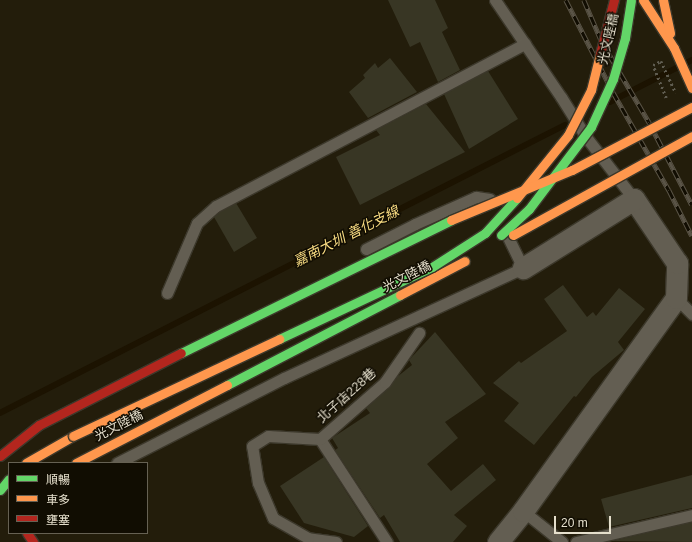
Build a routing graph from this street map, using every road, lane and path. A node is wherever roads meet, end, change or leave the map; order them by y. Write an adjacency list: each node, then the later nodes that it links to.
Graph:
1 (495, 0): 6 (lane)
2 (614, 0): 21 (street, 光文陸橋, bridge)
3 (630, 0): 10 (street, 光文陸橋, bridge)
4 (643, 0): 7 (street)
5 (663, 0): 7 (street)
6 (525, 44): 11 (lane, bridge); 14 (lane)
7 (674, 48): 8 (street)
8 (692, 86)
9 (692, 107): 20 (street, bridge)
10 (692, 136)
11 (634, 199): 13 (street); 15 (street)
12 (469, 259): 22 (street, 光文陸橋)
13 (523, 268): 19 (lane); 23 (lane)
14 (167, 293)
15 (676, 298): 16 (lane); 26 (street)
16 (692, 314)
17 (419, 333): 18 (lane, 北子店228巷)
18 (320, 440): 28 (lane, 北子店228巷); 29 (lane, 北子店228巷)
19 (0, 446)
20 (0, 456)
21 (28, 462)
22 (78, 462)
23 (119, 462)
24 (8, 481): 25 (street)
25 (0, 490)
26 (523, 511): 30 (street); 31 (lane)
27 (692, 515): 32 (lane)
28 (336, 542)
29 (387, 542)
30 (498, 542)
31 (562, 542)
32 (576, 542)

